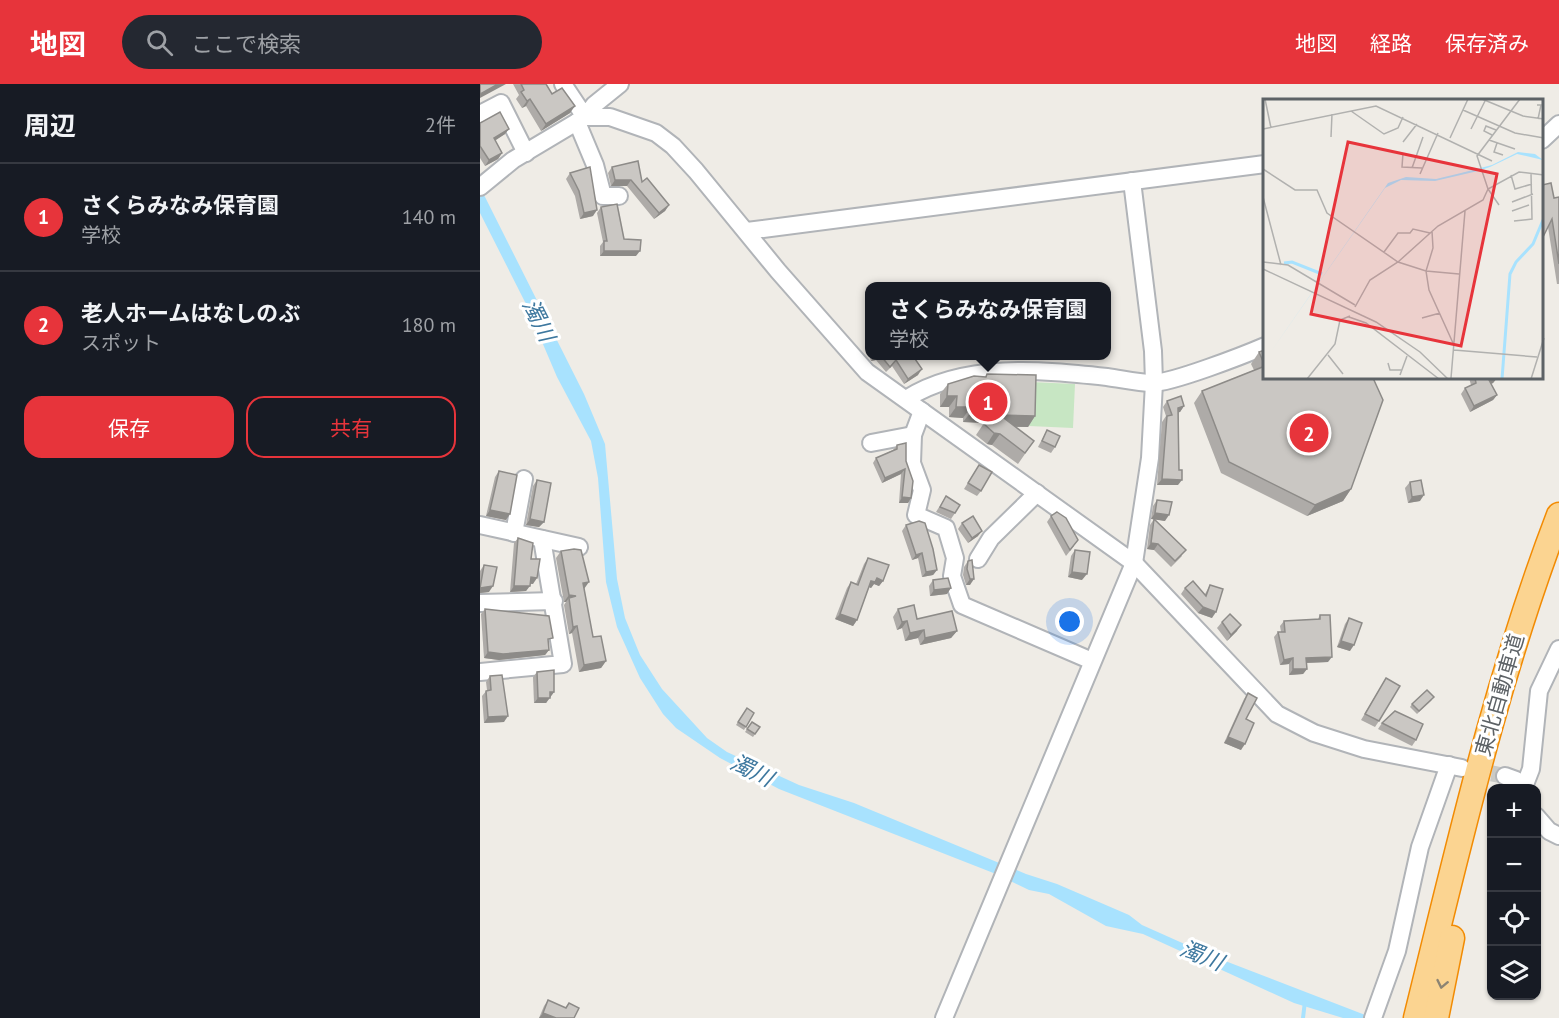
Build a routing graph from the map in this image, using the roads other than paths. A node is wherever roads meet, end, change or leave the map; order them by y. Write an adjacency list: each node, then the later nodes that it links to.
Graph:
1 (563, 84): 4 (street)
2 (620, 84): 4 (street)
3 (480, 114): 8 (street)
4 (581, 120): 8 (street); 12 (street); 13 (street)
5 (1559, 123): 6 (street); 7 (street)
6 (1544, 126)
7 (1544, 138)
8 (525, 153): 11 (street)
9 (1263, 164): 10 (street)
10 (1132, 182): 13 (street); 15 (street)
11 (483, 185)
12 (619, 196)
13 (747, 231): 16 (street)
14 (1263, 347): 15 (street)
15 (1154, 383): 16 (street); 28 (street)
16 (906, 399): 17 (street)
17 (922, 411): 18 (street); 21 (street)
18 (913, 435): 19 (street); 33 (street)
19 (871, 443)
20 (524, 479): 24 (street)
21 (1037, 493): 27 (street); 28 (street)
22 (1559, 516): 42 (highway, 東北自動車道)
23 (480, 525): 24 (street)
24 (514, 532): 25 (street)
25 (543, 539): 26 (street); 30 (street)
26 (579, 547)
27 (978, 559)
28 (1134, 563): 33 (street); 40 (street)
29 (1559, 564): 43 (highway, 東北自動車道, one-way to 43)
30 (554, 601): 31 (street); 34 (street)
31 (480, 603)
32 (1559, 649): 37 (street)
33 (1092, 661): 41 (street)
34 (480, 672)
35 (1505, 776): 36 (street)
36 (1518, 784)
37 (1526, 784)
38 (1541, 822): 39 (street)
39 (1559, 837)
40 (1374, 1015)
41 (944, 1018)
42 (1416, 1018)
43 (1436, 1018)

